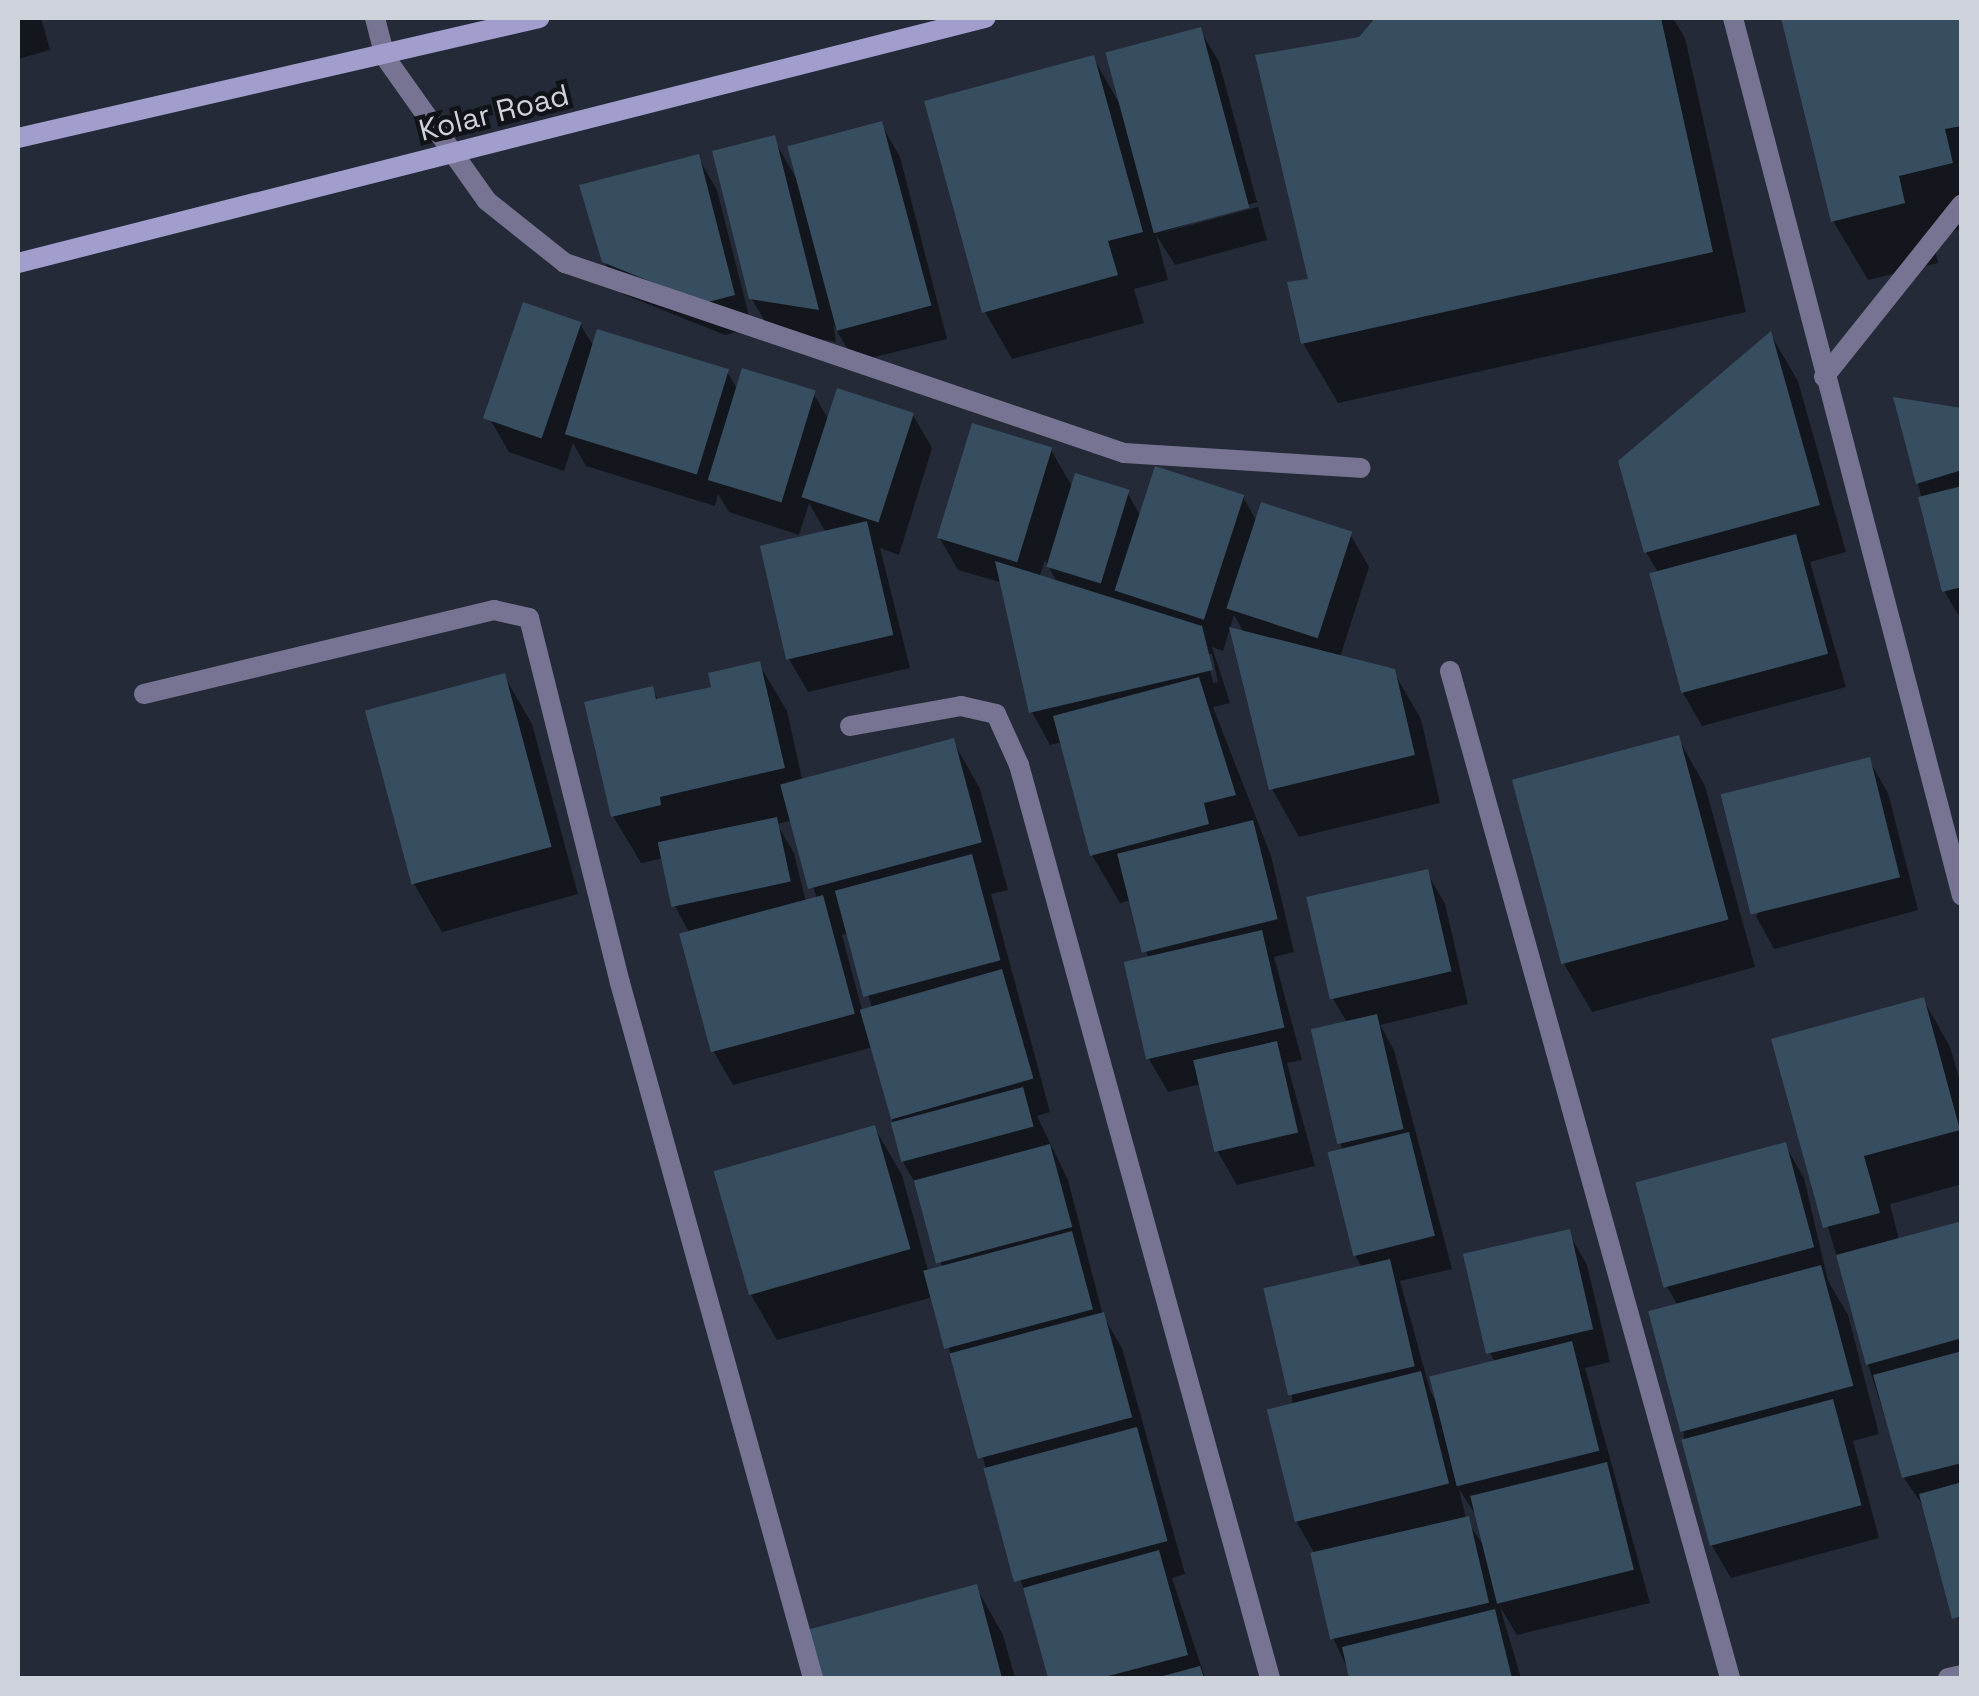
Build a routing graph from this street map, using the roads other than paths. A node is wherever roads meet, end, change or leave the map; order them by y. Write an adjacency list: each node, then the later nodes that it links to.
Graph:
1 (375, 18): 5 (street)
2 (540, 18): 5 (main road)
3 (984, 18): 7 (main road, Kolar Road)
4 (1733, 18): 10 (street)
5 (385, 57): 6 (main road); 7 (street)
6 (18, 138)
7 (454, 155): 9 (main road, Kolar Road); 11 (street)
8 (1962, 204): 10 (street)
9 (18, 263)
10 (1824, 377): 15 (street)
11 (1360, 468)
12 (1450, 671): 19 (street)
13 (144, 694): 17 (street)
14 (850, 726): 18 (street)
15 (1962, 896)
16 (1962, 1675): 20 (street)
17 (813, 1678)
18 (1270, 1678)
19 (1730, 1678)
20 (1948, 1678)

